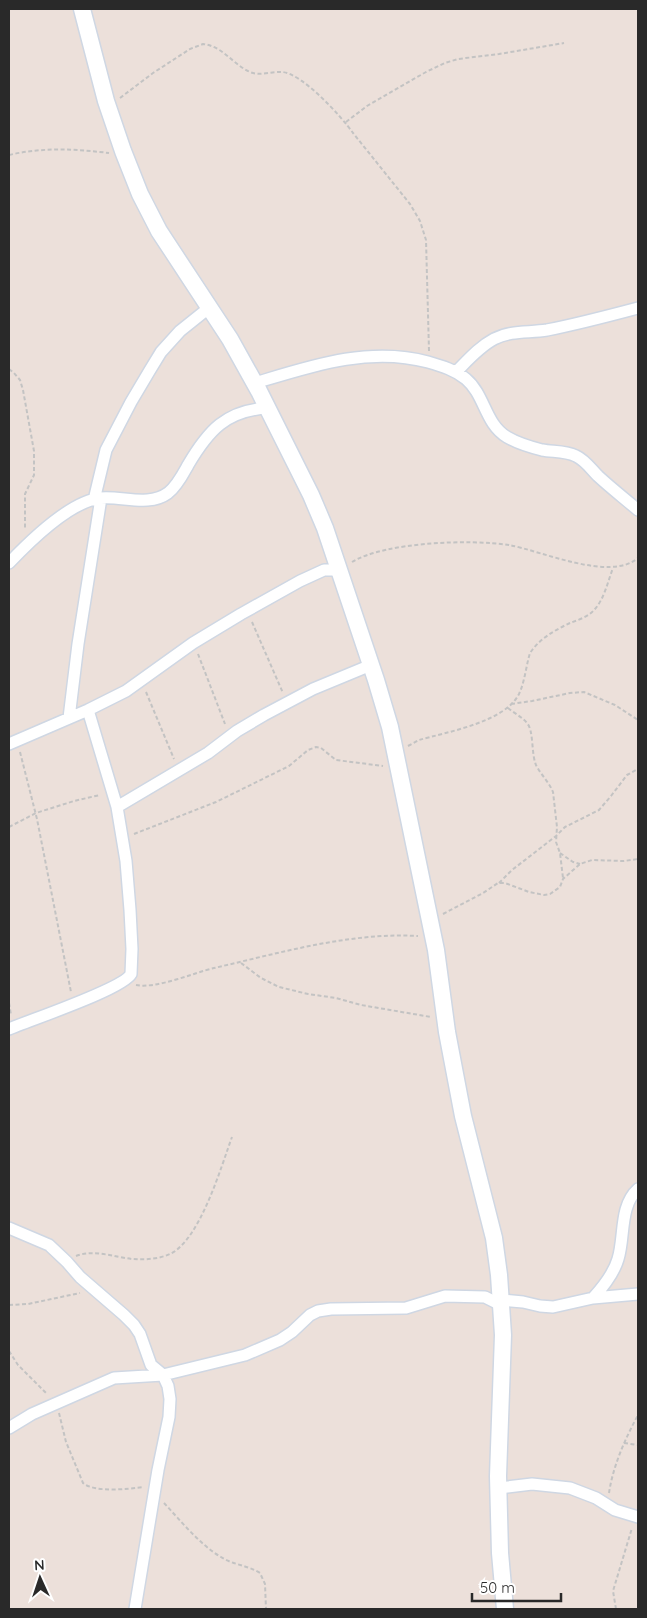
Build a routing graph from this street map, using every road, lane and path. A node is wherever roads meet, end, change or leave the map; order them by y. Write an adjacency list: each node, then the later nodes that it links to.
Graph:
1 (82, 9): 3 (street)
2 (564, 43): 4 (path)
3 (109, 108): 4 (path); 6 (street)
4 (346, 122): 9 (path)
5 (9, 155): 6 (path)
6 (124, 155): 7 (street)
7 (210, 307): 12 (street); 14 (street)
8 (638, 308): 11 (street)
9 (429, 362): 11 (street); 12 (street)
10 (9, 369): 16 (path)
11 (456, 372): 15 (street)
12 (255, 383): 13 (street)
13 (268, 408): 14 (street); 20 (street)
14 (97, 499): 16 (street); 29 (street)
15 (638, 510)
16 (24, 547): 18 (street)
17 (638, 558): 19 (path)
18 (9, 563)
19 (613, 568): 20 (path); 26 (path)
20 (339, 570): 21 (street); 23 (street)
21 (247, 610): 22 (street); 25 (path)
22 (193, 643): 24 (street); 31 (path)
23 (371, 665): 25 (street); 33 (street)
24 (141, 681): 28 (street); 35 (path)
25 (288, 702): 31 (street)
26 (511, 704): 27 (path); 30 (path)
27 (507, 708): 33 (path); 41 (path)
28 (88, 710): 29 (street); 37 (street)
29 (69, 718): 32 (street)
30 (638, 720)
31 (230, 736): 35 (street)
32 (13, 742): 39 (path)
33 (396, 753): 36 (street)
34 (638, 769): 41 (path)
35 (179, 771): 38 (street)
36 (400, 776): 42 (path); 48 (street)
37 (113, 792): 38 (street); 39 (path)
38 (117, 807): 42 (street)
39 (36, 813): 40 (path); 51 (path)
40 (9, 827)
41 (556, 836): 43 (path); 47 (path)
42 (122, 839): 50 (street)
43 (560, 853): 45 (path); 46 (path)
44 (638, 859): 45 (path)
45 (580, 864): 46 (path)
46 (563, 880): 47 (path)
47 (498, 883): 48 (path)
48 (432, 930): 49 (path); 52 (street)
49 (240, 963): 50 (path); 52 (path)
50 (128, 978): 51 (street)
51 (74, 1004): 53 (street)
52 (446, 1020): 61 (street)
53 (9, 1029)
54 (232, 1137): 57 (path)
55 (638, 1189): 60 (street)
56 (9, 1228): 57 (street)
57 (67, 1262): 58 (street)
58 (95, 1290): 62 (path); 64 (street)
59 (638, 1294): 60 (street)
60 (593, 1298): 61 (street)
61 (501, 1302): 64 (street); 70 (street)
62 (9, 1305)
63 (9, 1351): 65 (path)
64 (163, 1375): 65 (street); 71 (street)
65 (58, 1403): 67 (street); 71 (path)
66 (638, 1415): 68 (path)
67 (9, 1428)
68 (624, 1443): 69 (path); 72 (path)
69 (638, 1445)
70 (499, 1488): 72 (street); 76 (street)
71 (156, 1490): 74 (street); 75 (path)
72 (607, 1506): 73 (street)
73 (637, 1517): 77 (path)
74 (136, 1609)
75 (266, 1609)
76 (505, 1609)
77 (616, 1609)

